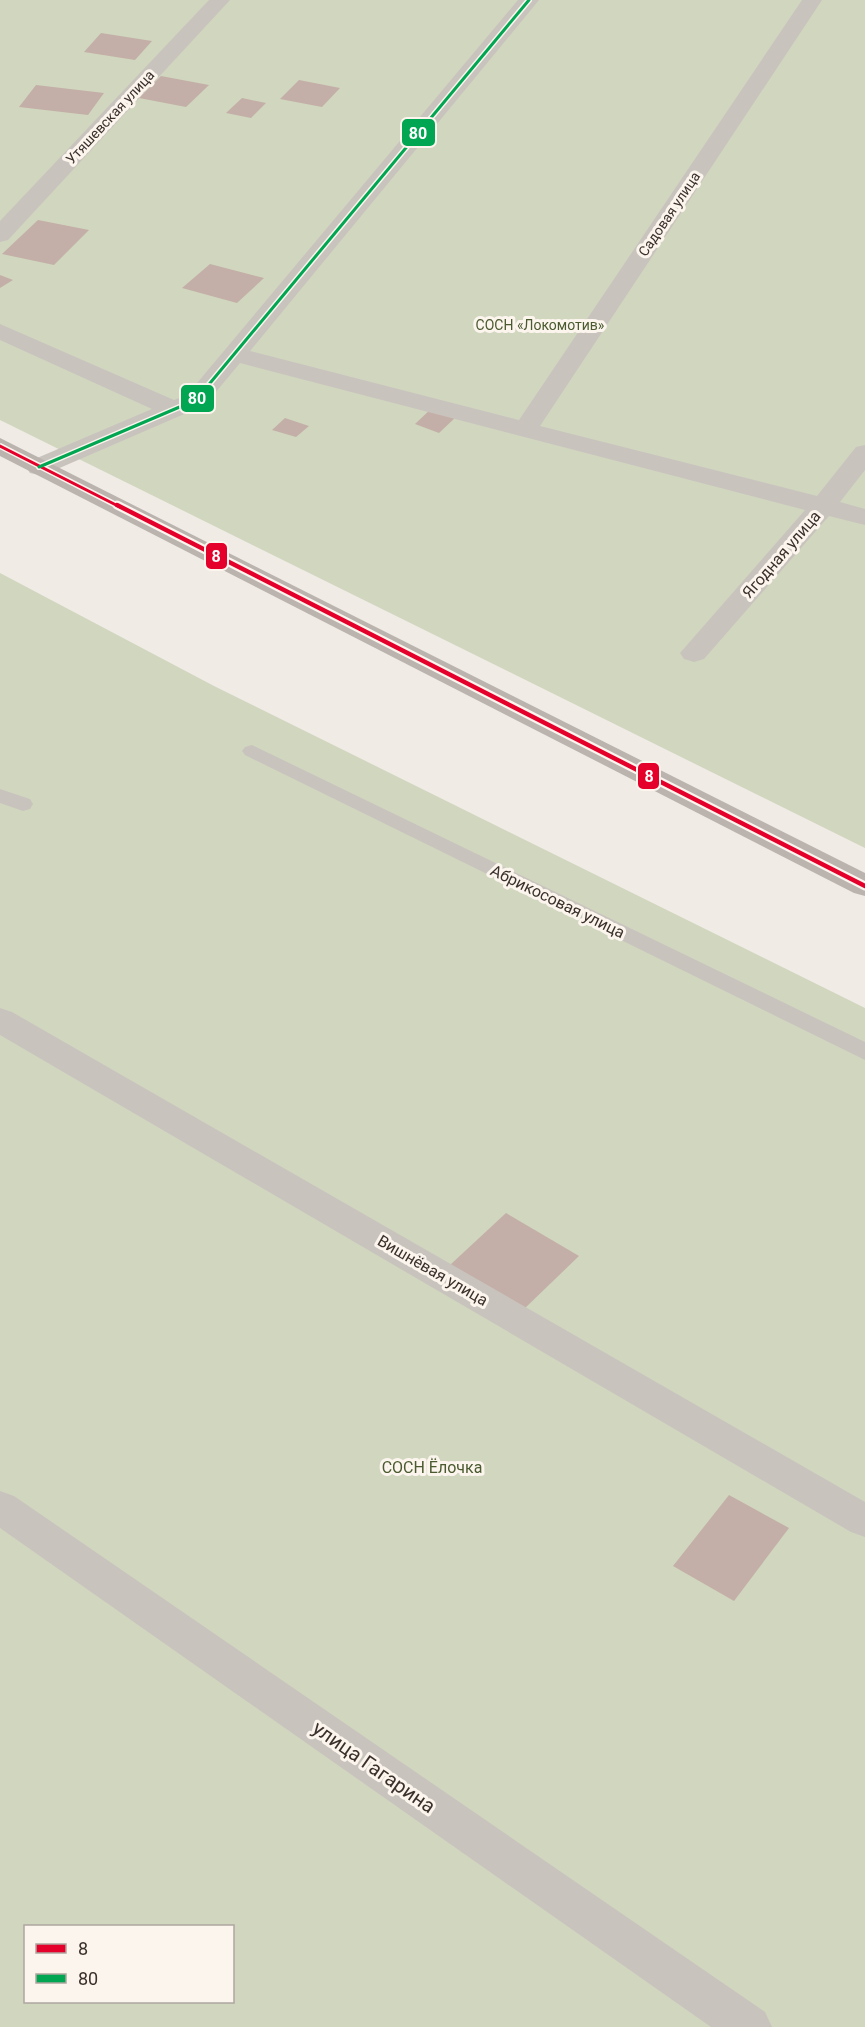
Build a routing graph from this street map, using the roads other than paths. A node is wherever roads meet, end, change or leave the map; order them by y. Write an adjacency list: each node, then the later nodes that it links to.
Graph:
1 (220, 0): 4 (street, Утяшевская улица)
2 (529, 0): 6 (street)
3 (812, 0): 8 (street, Садовая улица)
4 (0, 235)
5 (0, 331): 7 (street)
6 (236, 355): 7 (street); 8 (street)
7 (174, 410): 11 (street)
8 (526, 428): 12 (street)
9 (0, 446): 11 (street)
10 (865, 453): 12 (street, Ягодная улица)
11 (39, 467): 18 (street)
12 (823, 506): 13 (street); 14 (street, Ягодная улица)
13 (865, 517)
14 (694, 653)
15 (252, 751): 20 (lane, Абрикосовая улица)
16 (0, 796): 17 (lane)
17 (24, 804)
18 (865, 886)
19 (0, 1020): 22 (street, Вишнёвая улица)
20 (865, 1052)
21 (0, 1507): 23 (street, улица Гагарина)
22 (865, 1521)
23 (749, 2027)

